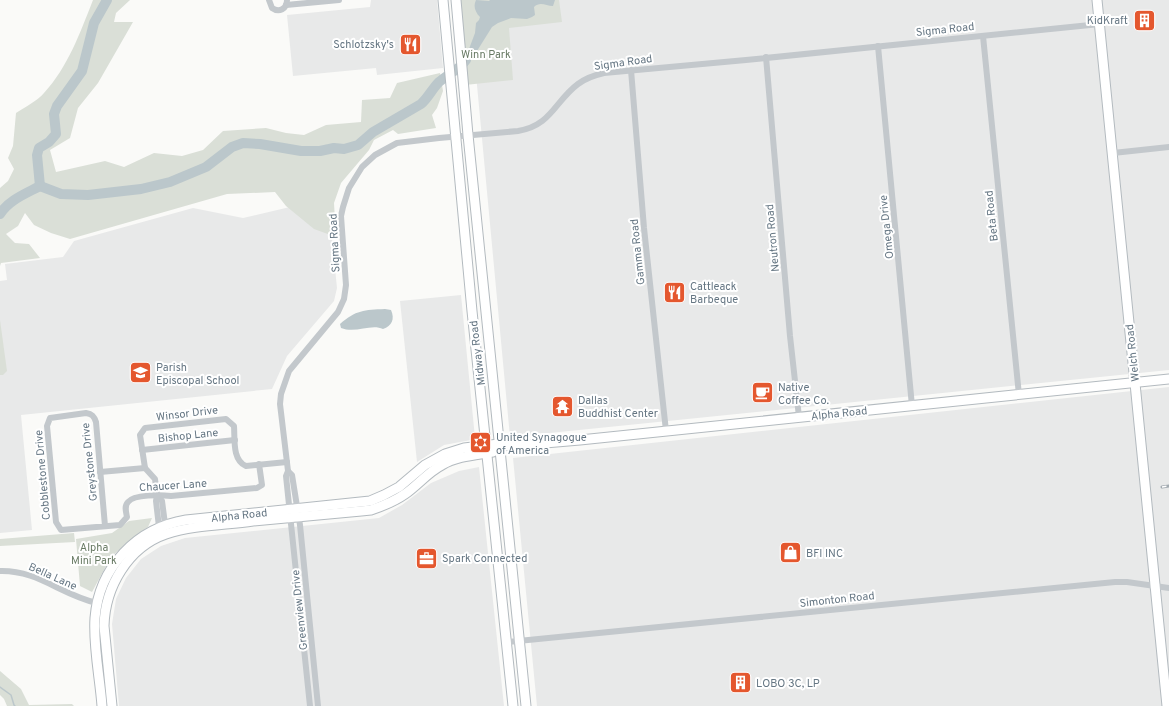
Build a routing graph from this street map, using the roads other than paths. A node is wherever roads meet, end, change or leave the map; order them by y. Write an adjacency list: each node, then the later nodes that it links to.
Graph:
1 (269, 0): 6 (street)
2 (339, 0): 6 (street)
3 (456, 0): 13 (street, Midway Road)
4 (1097, 0): 7 (street, Welch Road)
5 (442, 1): 12 (street, Midway Road)
6 (286, 3)
7 (1100, 24): 8 (street, Sigma Road); 15 (street, Welch Road)
8 (982, 36): 9 (street, Sigma Road); 20 (street, Beta Road)
9 (878, 46): 10 (street, Sigma Road); 21 (street, Omega Drive)
10 (766, 57): 11 (street, Sigma Road); 22 (street, Neutron Road)
11 (631, 70): 13 (street, Sigma Road); 24 (street, Gamma Road)
12 (456, 136): 13 (street, Sigma Road); 17 (street, Midway Road); 29 (street, Sigma Road)
13 (468, 136): 16 (street, Midway Road)
14 (1169, 147): 15 (street)
15 (1113, 154): 19 (street, Welch Road)
16 (486, 309): 17 (street); 26 (street, Midway Road)
17 (472, 310): 27 (street, Midway Road)
18 (1169, 379): 19 (street, Alpha Road)
19 (1136, 382): 20 (street, Alpha Road); 41 (street, Welch Road)
20 (1019, 395): 21 (street, Alpha Road)
21 (912, 406): 22 (street, Alpha Road)
22 (799, 417): 24 (street, Alpha Road)
23 (50, 418): 32 (street, Greystone Drive); 37 (street, Cobblestone Drive)
24 (666, 431): 26 (street, Alpha Road)
25 (235, 440): 28 (street, Bishop Lane); 28 (street, Winsor Drive); 30 (street)
26 (500, 448): 27 (street, Alpha Road); 48 (street, Midway Road)
27 (487, 449): 34 (street, Alpha Road); 49 (street, Midway Road)
28 (142, 450): 31 (street)
29 (287, 462): 30 (street); 34 (street, Sigma Road)
30 (259, 464): 33 (street, Chaucer Lane)
31 (145, 468): 32 (street); 33 (street)
32 (100, 472): 35 (street, Greystone Drive)
33 (157, 495): 35 (street, Chaucer Lane); 36 (street)
34 (294, 513): 36 (street, Alpha Road); 38 (street, Alpha Road); 43 (street, Greenview Drive); 44 (street, Greenview Drive)
35 (105, 526): 37 (street, Chaucer Lane)
36 (162, 526): 38 (street); 40 (street, Alpha Road)
37 (61, 530)
38 (139, 550): 40 (street, Alpha Road)
39 (0, 572): 45 (street, Bella Lane)
40 (113, 574): 45 (street, Alpha Road); 53 (street, Alpha Road)
41 (1155, 586): 42 (street, Simonton Road); 48 (street, Simonton Road); 58 (street, Welch Road)
42 (1169, 588)
43 (308, 595): 44 (street); 46 (street, Greenview Drive)
44 (298, 596): 47 (street, Greenview Drive)
45 (97, 603): 52 (street, Alpha Road)
46 (311, 626): 47 (street); 50 (street, Greenview Drive)
47 (302, 627): 51 (street, Greenview Drive)
48 (520, 640): 49 (street, Simonton Road); 57 (street, Midway Road)
49 (507, 642): 56 (street, Midway Road)
50 (315, 672): 51 (street); 55 (street, Greenview Drive)
51 (306, 673): 54 (street, Greenview Drive)
52 (102, 706)
53 (112, 706)
54 (310, 706)
55 (318, 706)
56 (513, 706)
57 (526, 706)
58 (1167, 706)

